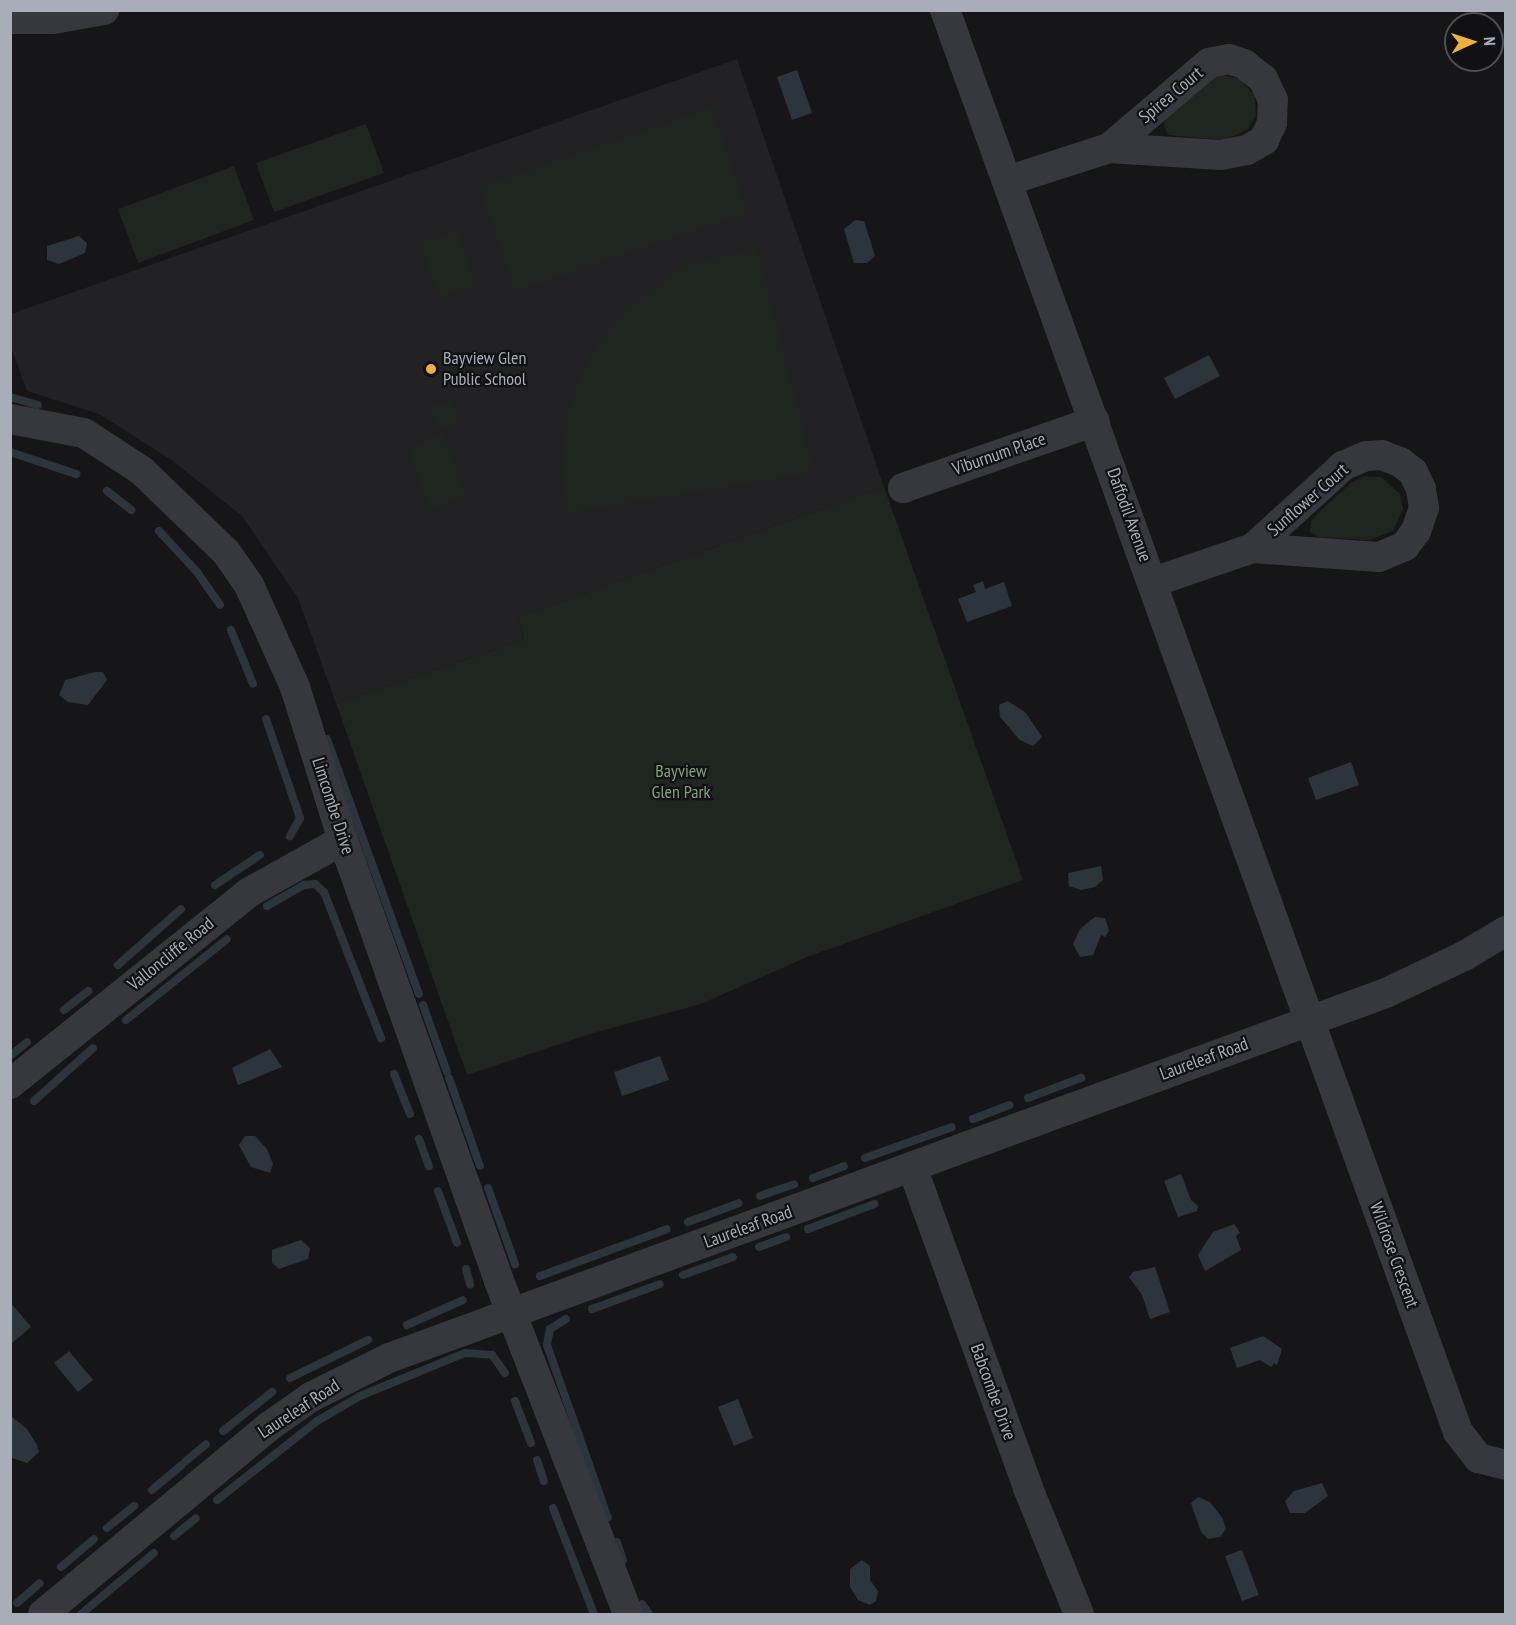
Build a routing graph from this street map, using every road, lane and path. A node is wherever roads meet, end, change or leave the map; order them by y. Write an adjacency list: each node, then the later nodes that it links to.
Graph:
1 (104, 10): 3 (street)
2 (945, 10): 5 (street, Daffodil Avenue)
3 (10, 19)
4 (1109, 148): 4 (street, Spirea Court); 5 (street, Spirea Court)
5 (1007, 181): 7 (street, Daffodil Avenue)
6 (10, 420): 11 (street, Limcombe Drive)
7 (1095, 421): 8 (street, Viburnum Place); 10 (street, Daffodil Avenue)
8 (903, 488)
9 (1253, 548): 9 (street, Sunflower Court); 10 (street, Sunflower Court)
10 (1153, 582): 13 (street, Daffodil Avenue)
11 (343, 840): 14 (street, Valloncliffe Road); 16 (street, Limcombe Drive)
12 (1506, 931): 13 (street, Laureleaf Road)
13 (1311, 1020): 15 (street, Laureleaf Road); 17 (street, Wildrose Crescent)
14 (10, 1084)
15 (912, 1167): 16 (street, Laureleaf Road); 20 (street, Babcombe Drive)
16 (511, 1313): 18 (street, Laureleaf Road); 19 (street)
17 (1506, 1465)
18 (43, 1614)
19 (628, 1614)
20 (1078, 1614)

